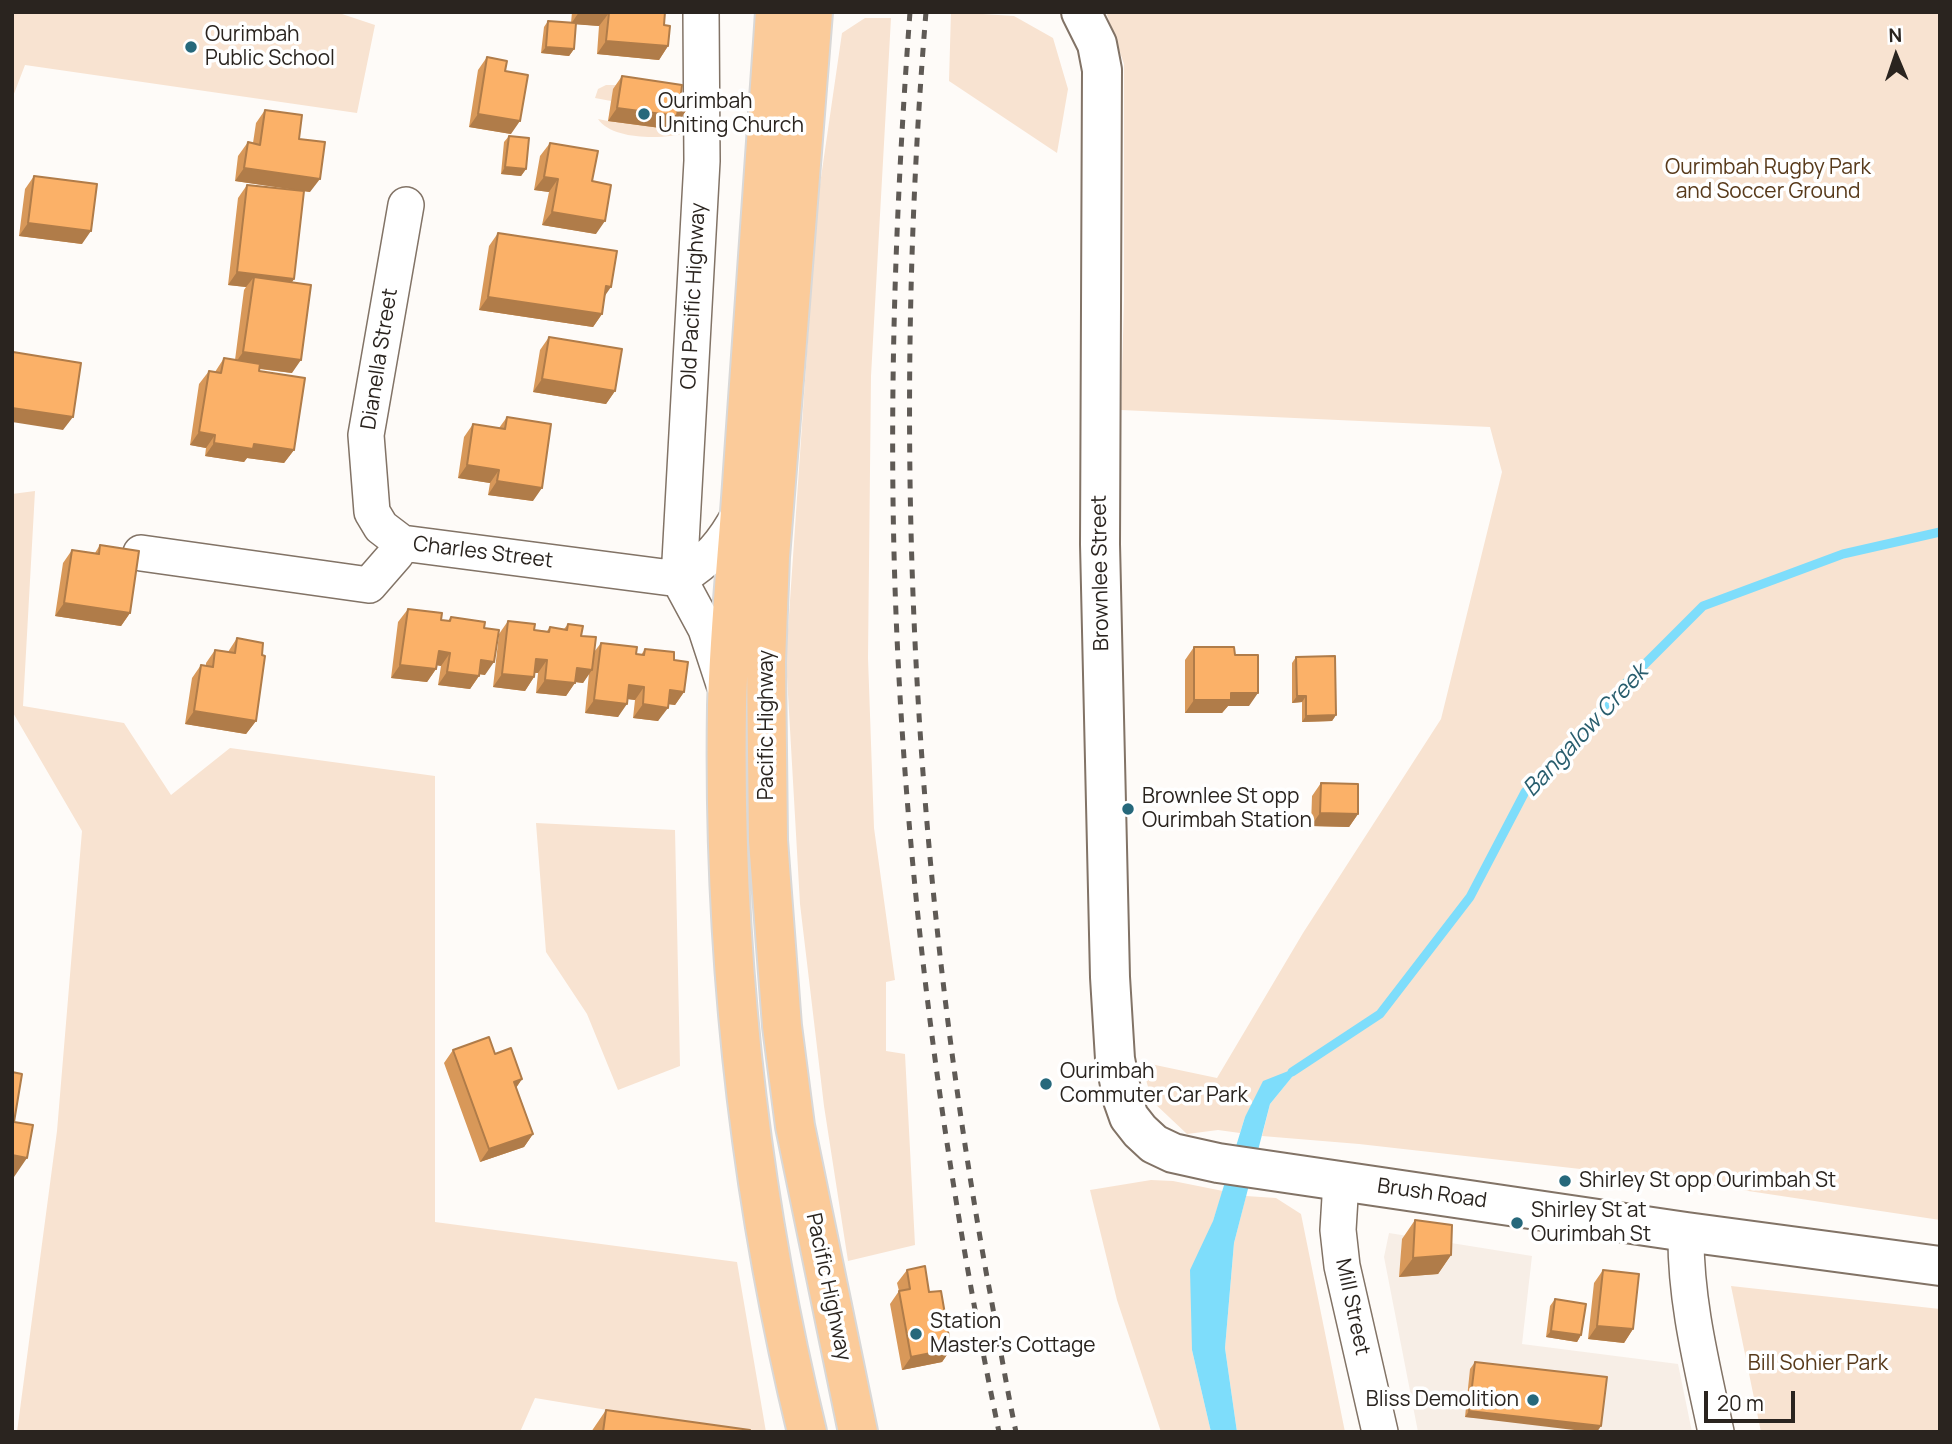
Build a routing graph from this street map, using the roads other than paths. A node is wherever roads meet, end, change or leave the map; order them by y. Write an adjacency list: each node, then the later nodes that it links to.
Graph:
1 (701, 12): 9 (street, Old Pacific Highway)
2 (775, 12): 6 (main road, Pacific Highway)
3 (813, 12): 16 (main road, Pacific Highway)
4 (1081, 12): 11 (street, Brownlee Street)
5 (406, 205): 7 (street, Dianella Street)
6 (740, 513): 9 (street); 10 (main road, Pacific Highway)
7 (402, 543): 8 (street, Charles Street); 9 (street, Charles Street)
8 (141, 553)
9 (679, 579): 10 (street)
10 (727, 703): 15 (main road, Pacific Highway)
11 (1139, 1131): 12 (street, Brush Road)
12 (1341, 1181): 13 (street, Brush Road); 17 (street, Mill Street)
13 (1686, 1232): 14 (street, Brush Road); 18 (street)
14 (1940, 1266)
15 (807, 1432)
16 (858, 1432)
17 (1380, 1432)
18 (1716, 1432)

